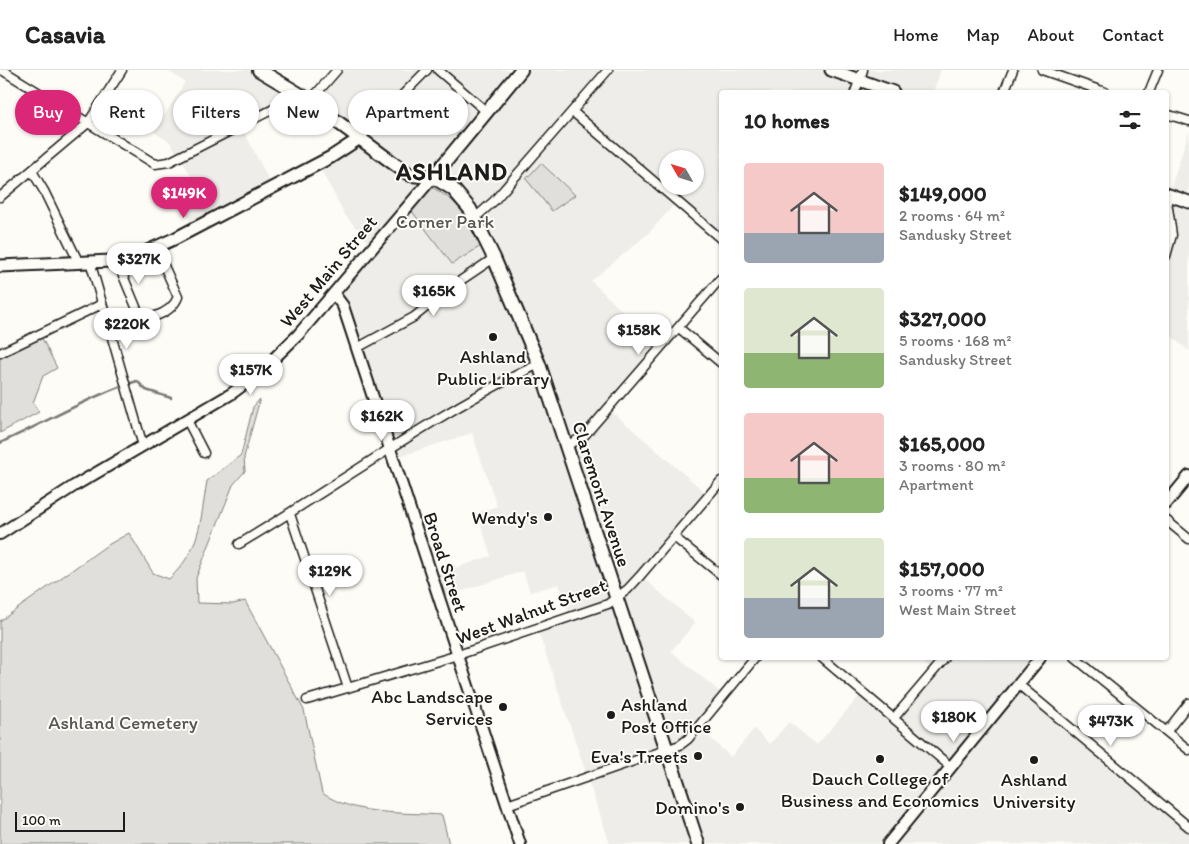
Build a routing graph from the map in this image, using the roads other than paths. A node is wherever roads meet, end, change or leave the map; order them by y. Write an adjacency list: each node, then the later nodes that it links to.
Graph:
1 (2, 70): 27 (street)
2 (122, 70): 27 (street)
3 (259, 70): 14 (main road)
4 (337, 70): 15 (street)
5 (427, 70): 28 (street)
6 (438, 70): 21 (street)
7 (521, 70): 21 (main road, West Main Street)
8 (608, 70): 22 (street)
9 (831, 70): 13 (main road)
10 (1013, 70): 18 (street)
11 (1042, 70): 19 (street)
12 (1158, 70): 20 (street)
13 (862, 75): 16 (street); 17 (main road)
14 (291, 90)
15 (315, 90)
16 (856, 90)
17 (889, 90)
18 (1005, 90)
19 (1098, 90)
20 (1150, 90)
21 (486, 112): 30 (main road, West Main Street)
22 (573, 112): 35 (street); 36 (street)
23 (1169, 115): 25 (street)
24 (269, 116): 27 (street)
25 (1189, 121)
26 (338, 122): 28 (main road)
27 (88, 123): 29 (street)
28 (360, 138): 30 (main road); 38 (main road)
29 (32, 172): 32 (street); 40 (street)
30 (433, 177): 35 (main road, Claremont Avenue); 45 (street, West Main Street)
31 (1169, 195): 33 (main road)
32 (0, 197)
33 (1189, 202)
34 (1169, 214): 37 (street)
35 (475, 218): 39 (main road, Claremont Avenue)
36 (719, 237)
37 (1169, 246)
38 (156, 248): 42 (main road); 47 (street)
39 (494, 258): 50 (street); 53 (main road, Claremont Avenue)
40 (78, 261): 41 (main road); 43 (main road)
41 (90, 261): 42 (main road); 46 (street)
42 (117, 261): 47 (street)
43 (0, 266)
44 (719, 280): 49 (street)
45 (334, 294): 50 (street, Broad Street); 54 (street, West Main Street)
46 (102, 304): 48 (street); 51 (street)
47 (141, 319): 48 (street)
48 (107, 323): 55 (street)
49 (679, 328): 52 (street); 56 (street)
50 (357, 348): 57 (street, Broad Street)
51 (0, 353)
52 (719, 361)
53 (538, 364): 56 (main road, Claremont Avenue); 57 (street)
54 (186, 420): 55 (street, West Main Street); 58 (street)
55 (143, 446): 64 (street, West Main Street)
56 (566, 446): 69 (main road, Claremont Avenue)
57 (390, 450): 62 (street); 70 (street, Broad Street)
58 (204, 453)
59 (1189, 476): 61 (street)
60 (719, 484): 65 (street, West Walnut Street)
61 (1169, 500)
62 (290, 514): 67 (street); 77 (street)
63 (1169, 522): 66 (street)
64 (0, 534)
65 (674, 537): 68 (street); 69 (street, West Walnut Street)
66 (1189, 538)
67 (239, 544)
68 (719, 573)
69 (616, 598): 70 (street, West Walnut Street); 82 (main road, Claremont Avenue)
70 (458, 655): 77 (street, West Walnut Street); 85 (street, Broad Street)
71 (753, 660): 82 (street)
72 (824, 660): 80 (street)
73 (943, 660): 80 (street)
74 (1038, 660): 76 (street)
75 (1078, 660): 81 (street)
76 (1018, 684): 84 (street); 86 (street)
77 (348, 688): 78 (street, West Walnut Street)
78 (307, 700)
79 (1189, 703): 81 (street)
80 (894, 718): 84 (street)
81 (1167, 731): 83 (street)
82 (666, 749): 85 (street); 88 (main road, Claremont Avenue)
83 (1189, 750)
84 (951, 767): 89 (street)
85 (507, 806): 87 (street, Broad Street)
86 (1189, 827)
87 (520, 844)
88 (698, 844)
89 (888, 844)

